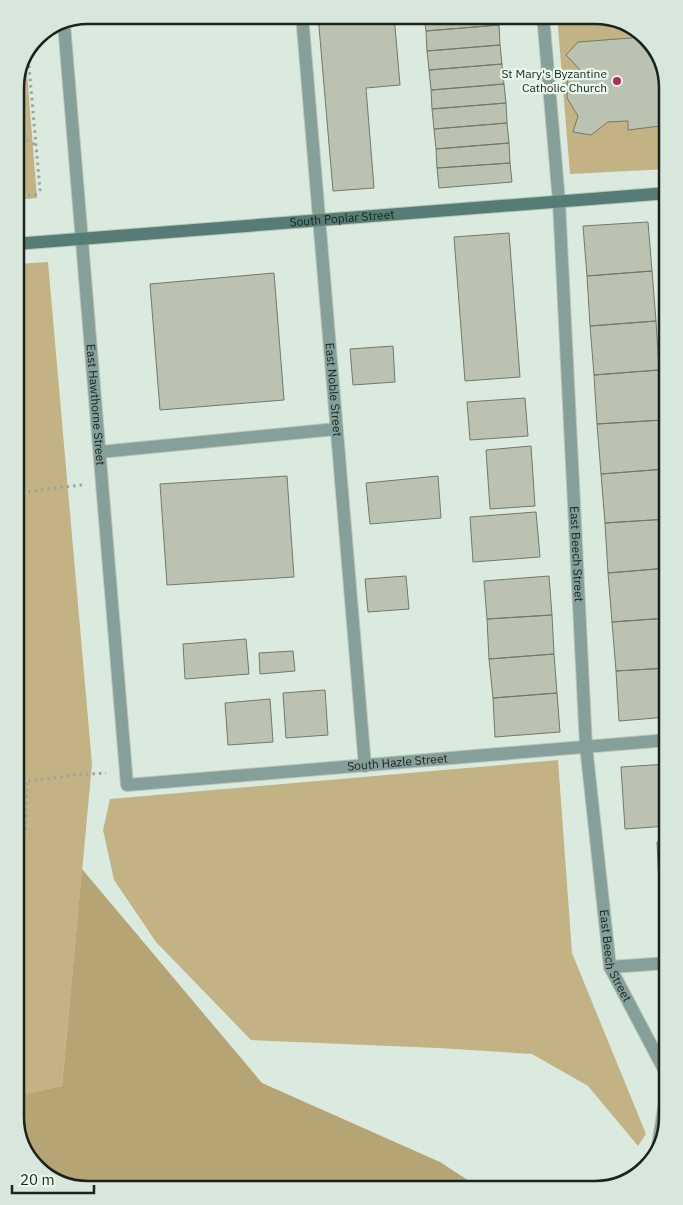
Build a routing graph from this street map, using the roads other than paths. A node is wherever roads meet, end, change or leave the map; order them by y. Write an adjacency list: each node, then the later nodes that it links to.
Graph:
1 (303, 24): 6 (street, East Noble Street)
2 (544, 24): 5 (street, East Beech Street)
3 (64, 28): 7 (street, East Hawthorne Street)
4 (659, 194): 5 (main road, South Poplar Street)
5 (559, 202): 6 (main road, South Poplar Street); 12 (street, East Beech Street)
6 (319, 220): 7 (main road, South Poplar Street); 9 (street, East Noble Street)
7 (82, 239): 8 (main road, South Poplar Street); 10 (street, East Hawthorne Street)
8 (24, 243)
9 (336, 428): 10 (street); 13 (street, East Noble Street)
10 (100, 452): 14 (street, East Hawthorne Street)
11 (659, 741): 12 (street, South Hazle Street)
12 (586, 746): 13 (street, South Hazle Street); 16 (street, East Beech Street)
13 (365, 766): 14 (street, South Hazle Street)
14 (127, 785)
15 (659, 964): 16 (street)
16 (610, 967): 17 (street, East Beech Street)
17 (659, 1060)

